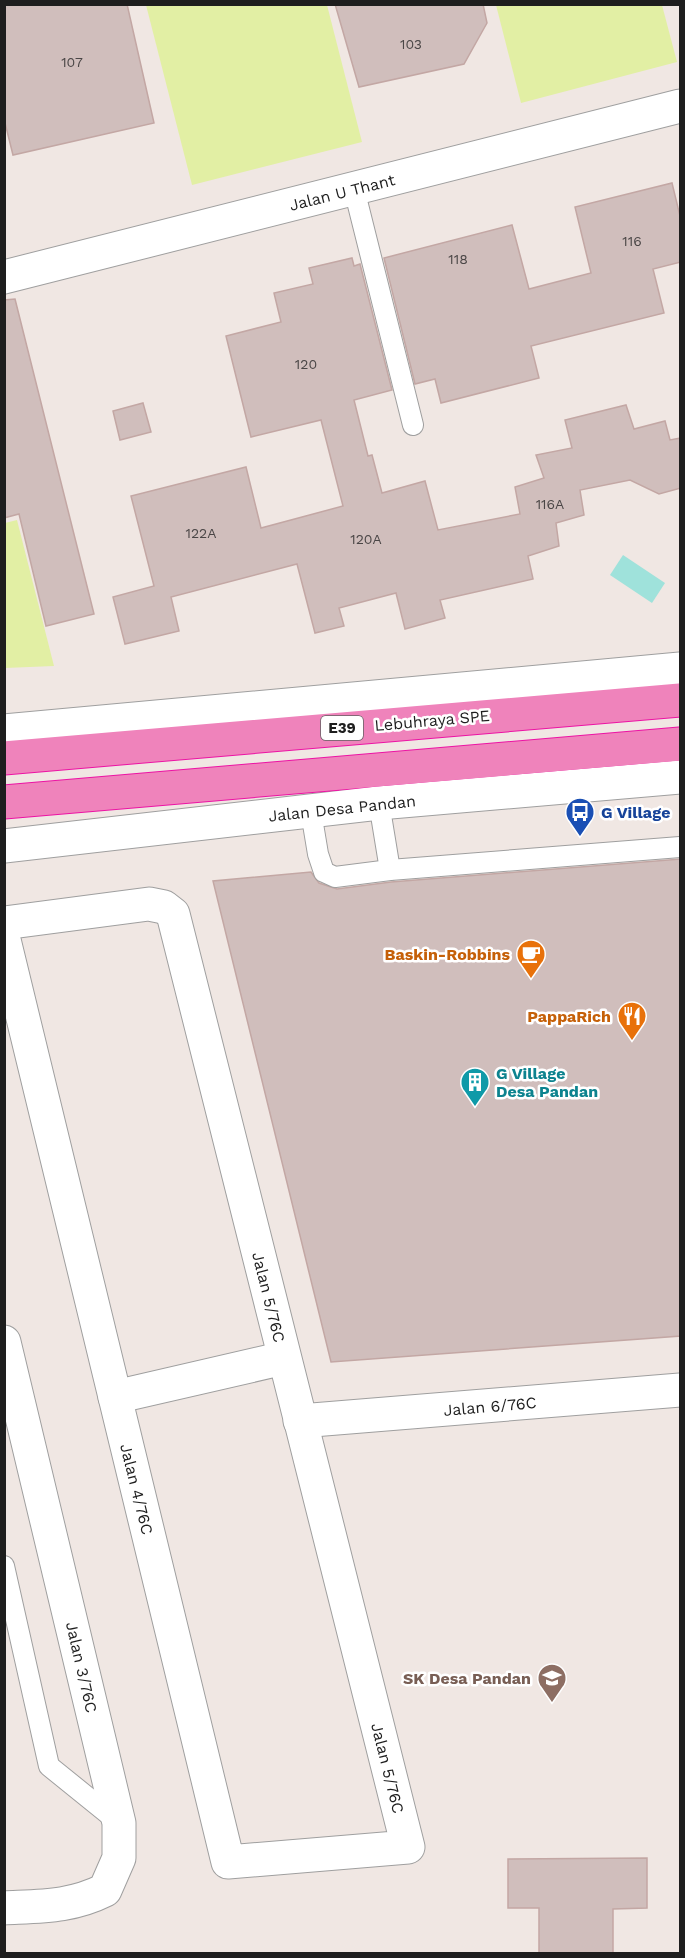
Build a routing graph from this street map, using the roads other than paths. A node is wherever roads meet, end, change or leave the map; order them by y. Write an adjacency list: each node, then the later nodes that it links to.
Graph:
1 (681, 106): 2 (street, Jalan U Thant)
2 (354, 189): 3 (street, Jalan U Thant); 4 (lane)
3 (4, 277)
4 (413, 425)
5 (681, 669): 7 (street)
6 (681, 700): 10 (highway, Lebuhraya SPE / E39)
7 (4, 731)
8 (681, 735): 12 (street)
9 (681, 744): 13 (highway)
10 (4, 758)
11 (681, 777): 14 (street, Jalan Desa Pandan)
12 (4, 786)
13 (4, 802)
14 (379, 803): 15 (street, Jalan Desa Pandan); 18 (lane)
15 (311, 812): 16 (street, Jalan Desa Pandan); 18 (lane)
16 (4, 846)
17 (681, 847): 18 (lane)
18 (390, 870)
19 (4, 923): 22 (street, Jalan 5/76C)
20 (4, 940): 24 (street, Jalan 4/76C)
21 (6, 1358): 27 (street, Jalan 3/76C)
22 (284, 1358): 24 (street); 25 (street, Jalan 5/76C)
23 (681, 1390): 25 (street, Jalan 6/76C)
24 (115, 1397): 28 (street, Jalan 4/76C)
25 (300, 1422): 28 (street, Jalan 5/76C)
26 (4, 1566): 27 (lane)
27 (119, 1823): 29 (street, Jalan 3/76C)
28 (408, 1847)
29 (4, 1908)

